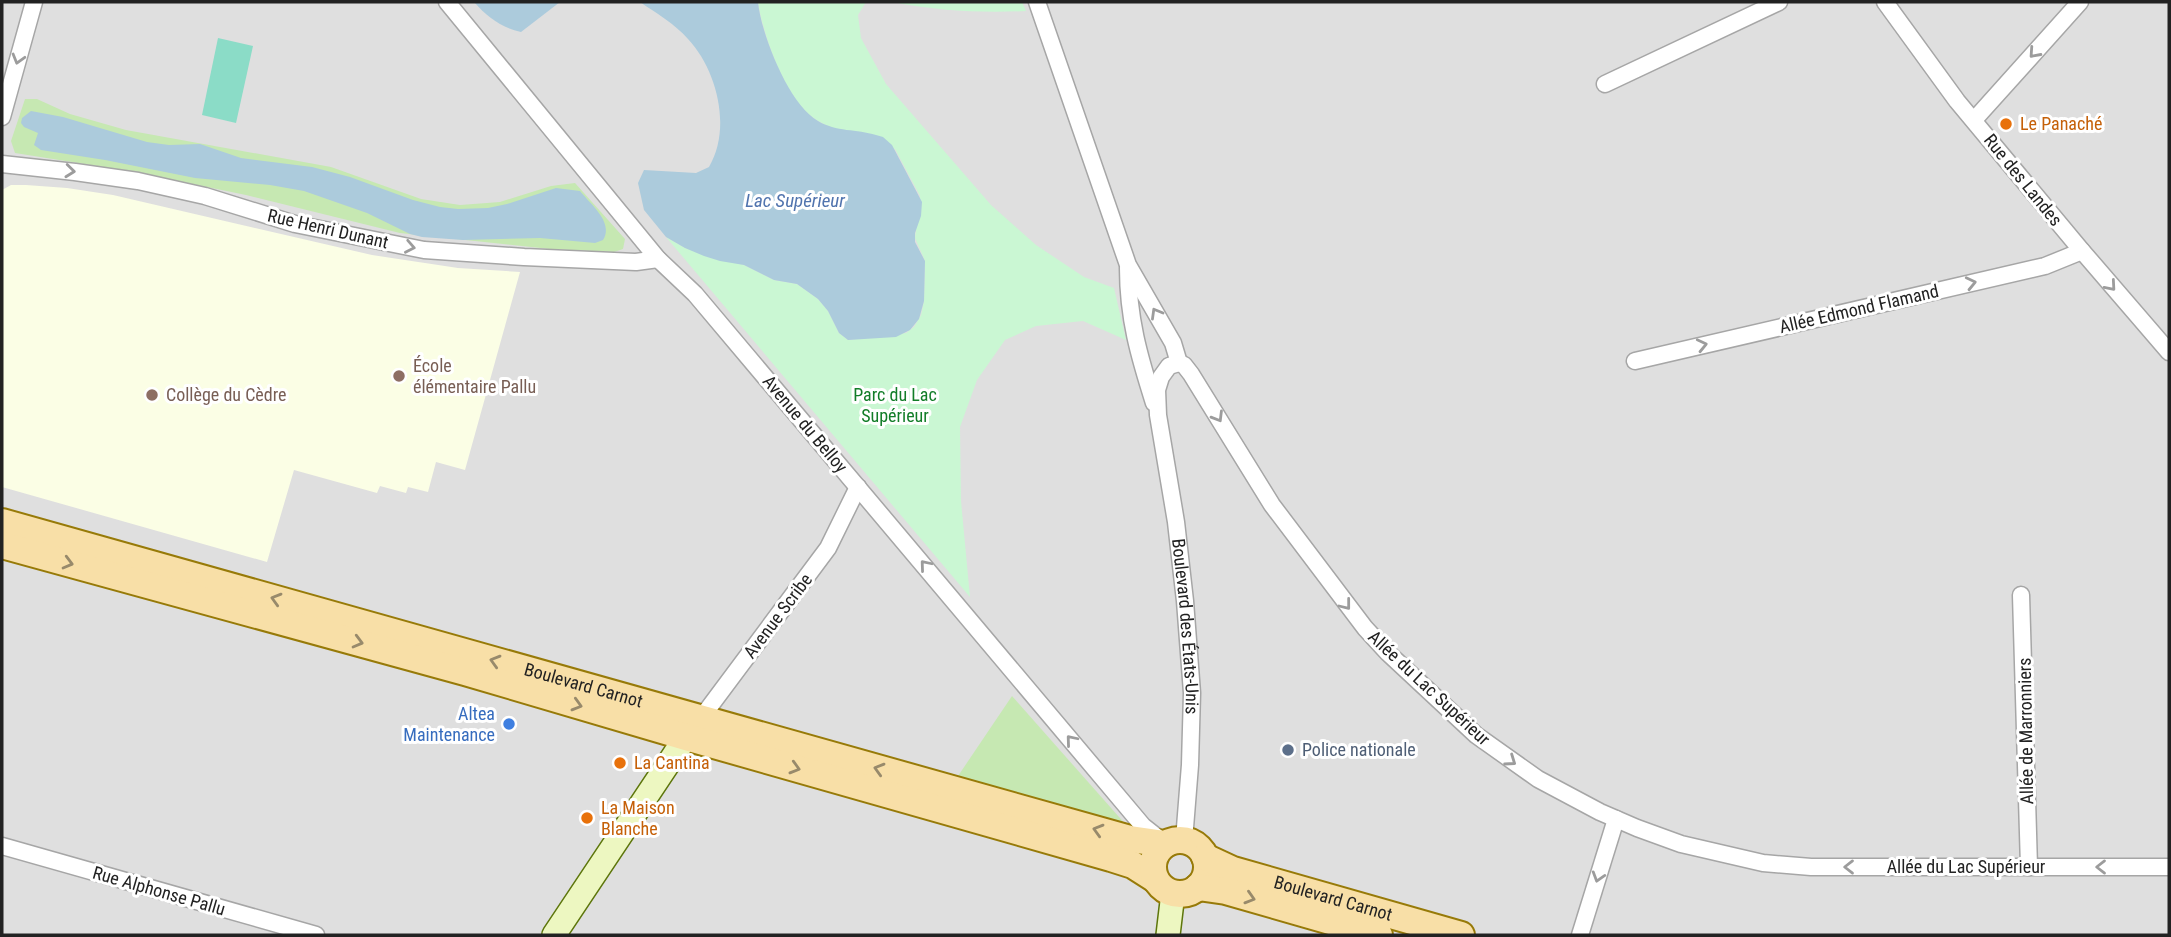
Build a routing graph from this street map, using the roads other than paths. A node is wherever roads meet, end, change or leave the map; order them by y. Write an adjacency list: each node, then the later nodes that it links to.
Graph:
1 (34, 2): 8 (street, one-way to 8)
2 (447, 2): 12 (street, Avenue du Belloy)
3 (1037, 2): 13 (street, Boulevard des États-Unis)
4 (1779, 2): 7 (street)
5 (1885, 2): 9 (street, Rue des Landes)
6 (2080, 2): 9 (street, one-way to 9)
7 (1605, 84)
8 (2, 117)
9 (1974, 120): 11 (street, Rue des Landes)
10 (2, 164): 12 (street, Rue Henri Dunant, one-way to 12)
11 (2082, 251): 15 (street, Rue des Landes, one-way to 15); 16 (street, Allée Edmond Flamand, one-way to 11)
12 (658, 259): 19 (street, Avenue du Belloy)
13 (1128, 265): 14 (street, Boulevard des États-Unis); 17 (street, Boulevard des États-Unis, one-way to 13)
14 (1138, 352): 17 (street); 18 (street, Boulevard des États-Unis)
15 (2169, 352)
16 (1635, 361)
17 (1174, 364): 18 (street, Boulevard des États-Unis); 24 (street, Allée du Lac Supérieur, one-way to 24)
18 (1158, 415): 25 (street, Boulevard des États-Unis)
19 (858, 487): 23 (street, Avenue Scribe); 25 (street, Avenue du Belloy, one-way to 19)
20 (2, 522): 23 (main road, Boulevard Carnot, one-way to 20)
21 (2, 545): 23 (main road, Boulevard Carnot, one-way to 23)
22 (2021, 595): 28 (street, Allée de Marronniers)
23 (694, 728): 25 (main road, Boulevard Carnot, one-way to 23); 30 (main road, Boulevard Carnot, one-way to 30); 33 (street)
24 (1616, 819): 28 (street, Allée du Lac Supérieur, one-way to 24); 37 (street, one-way to 37)
25 (1172, 843): 27 (main road); 30 (main road)
26 (2, 846): 32 (street, Rue Alphonse Pallu)
27 (1205, 857): 30 (main road); 36 (main road, Boulevard Carnot)
28 (2029, 867): 29 (street, Allée du Lac Supérieur, one-way to 28)
29 (2169, 867)
30 (1176, 886): 31 (main road, Boulevard Carnot, one-way to 31); 34 (street)
31 (1352, 932): 35 (main road, Boulevard Carnot)
32 (316, 935)
33 (554, 935)
34 (1168, 935)
35 (1379, 935)
36 (1461, 935)
37 (1580, 935)

